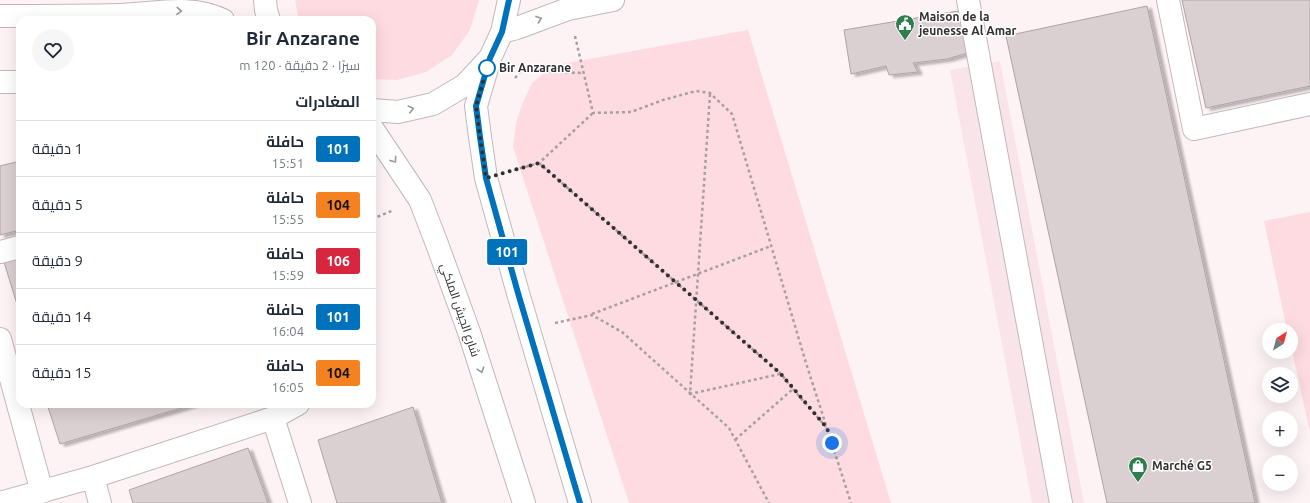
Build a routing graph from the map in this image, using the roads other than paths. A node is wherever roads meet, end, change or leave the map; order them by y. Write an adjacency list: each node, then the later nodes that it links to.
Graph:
1 (265, 0): 9 (street)
2 (509, 0): 10 (street)
3 (614, 0): 10 (street, one-way to 3)
4 (968, 0): 31 (street)
5 (1168, 0): 14 (street)
6 (0, 16): 7 (street)
7 (145, 16): 8 (street, one-way to 8)
8 (212, 16)
9 (268, 16)
10 (502, 32): 11 (street)
11 (490, 58): 15 (street, one-way to 11); 30 (street)
12 (0, 82): 13 (street)
13 (16, 82)
14 (1310, 104)
15 (376, 110)
16 (376, 134): 29 (street, شارع الجيش الملكي, one-way to 29)
17 (16, 248): 18 (street)
18 (0, 252)
19 (0, 339): 20 (street)
20 (16, 397)
21 (19, 408): 25 (street)
22 (291, 408): 23 (street)
23 (273, 418): 24 (street); 28 (street)
24 (93, 477): 25 (street); 27 (street)
25 (42, 492): 26 (street)
26 (0, 503)
27 (100, 503)
28 (300, 503)
29 (524, 503)
30 (580, 503)
31 (1062, 503)

